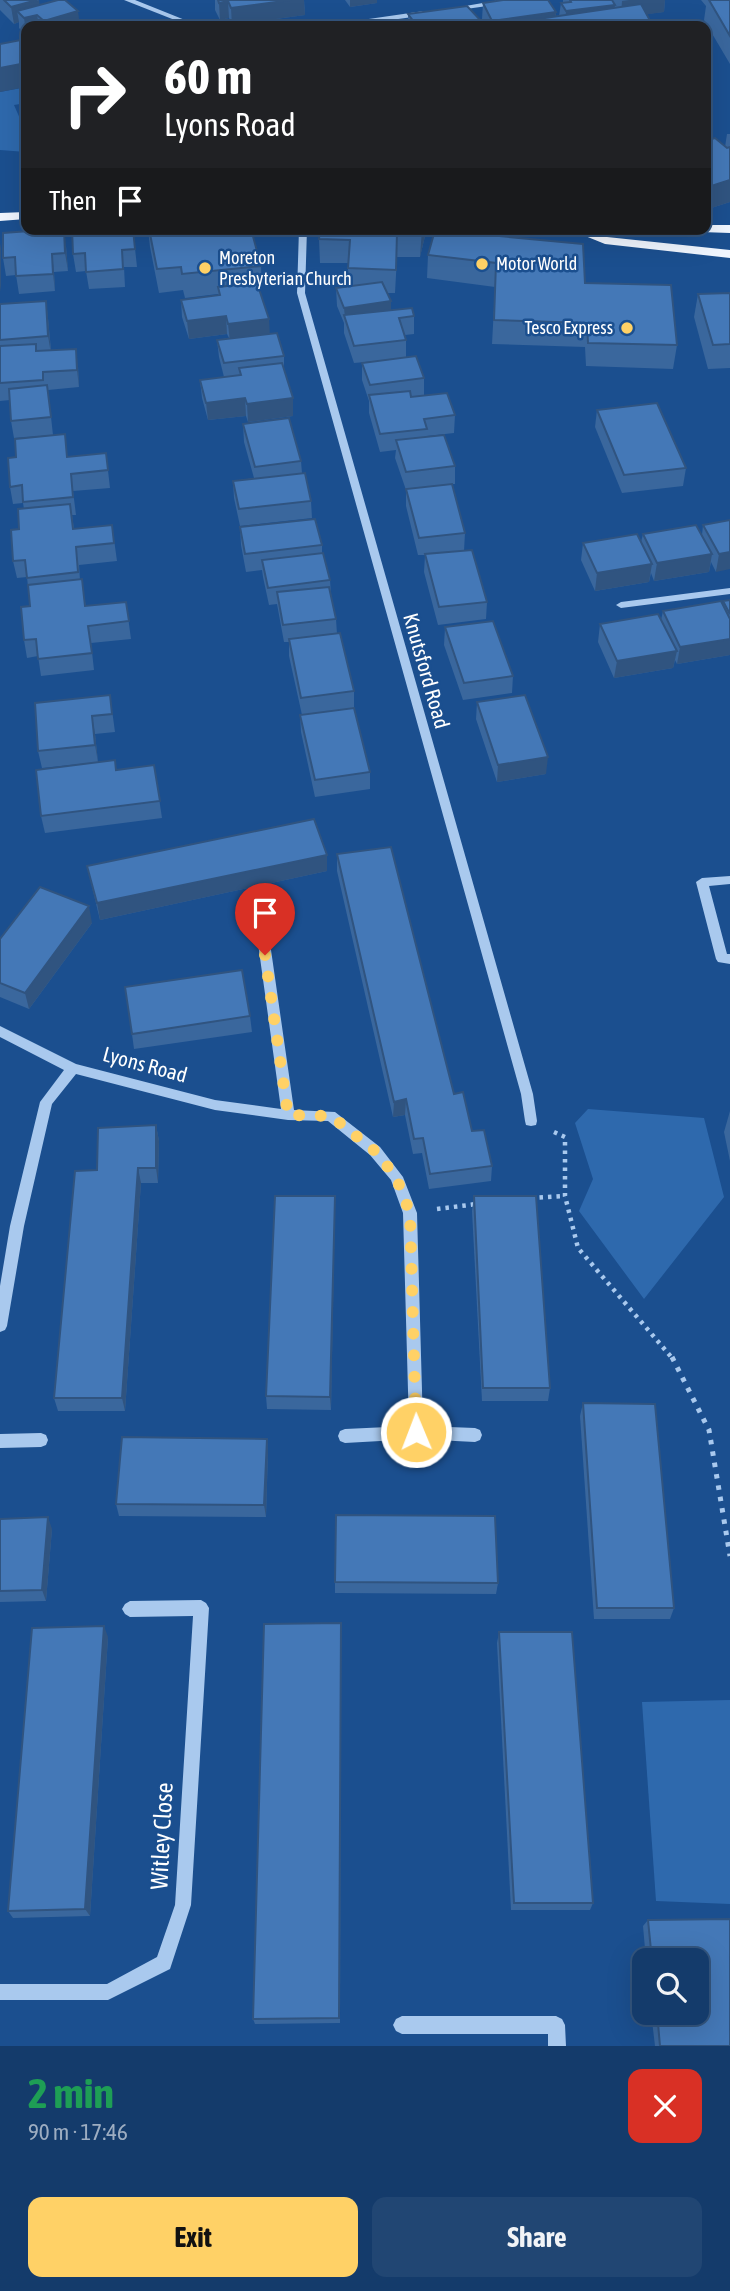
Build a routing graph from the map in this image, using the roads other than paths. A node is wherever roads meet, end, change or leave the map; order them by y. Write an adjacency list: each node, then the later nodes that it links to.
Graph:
1 (128, 0): 5 (street)
2 (515, 0): 3 (street)
3 (446, 10)
4 (432, 12): 6 (street)
5 (183, 21)
6 (369, 21)
7 (0, 216): 8 (main road)
8 (21, 216)
9 (711, 229): 10 (main road)
10 (730, 229)
11 (303, 235): 22 (street, Knutsford Road)
12 (591, 235): 13 (main road)
13 (730, 254)
14 (730, 591): 15 (street)
15 (621, 605)
16 (730, 880): 18 (street)
17 (261, 929): 21 (street)
18 (730, 959)
19 (0, 1031): 20 (street, Lyons Road)
20 (73, 1068): 21 (street, Lyons Road); 23 (street)
21 (288, 1115): 24 (street, Lyons Road)
22 (531, 1121)
23 (0, 1326)
24 (416, 1432): 25 (street); 26 (street)
25 (475, 1435)
26 (345, 1436)
27 (41, 1440): 28 (street)
28 (0, 1441)
29 (131, 1609): 30 (street, Witley Close)
30 (0, 1992)
31 (402, 2025): 32 (street)
32 (557, 2046)

